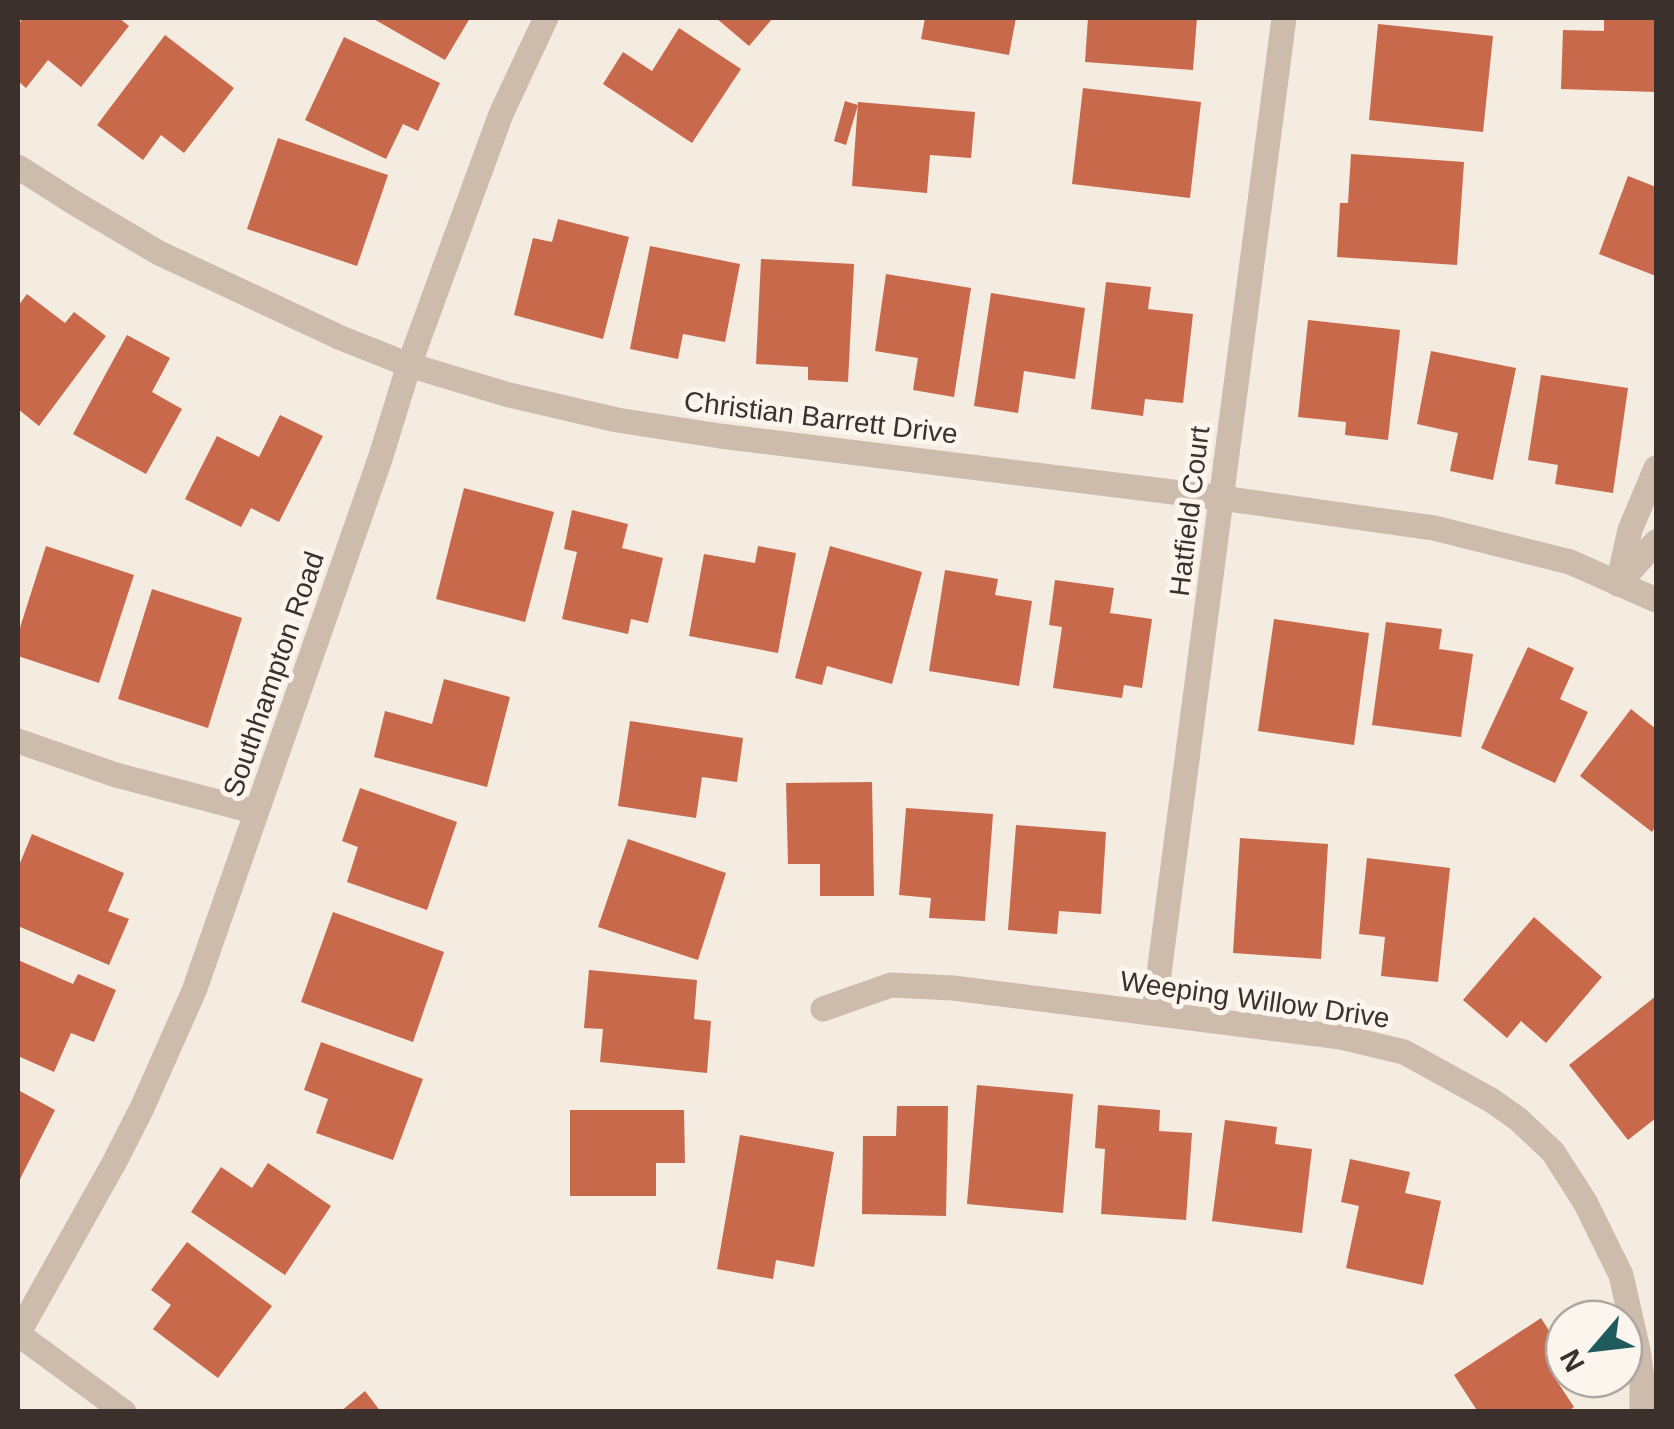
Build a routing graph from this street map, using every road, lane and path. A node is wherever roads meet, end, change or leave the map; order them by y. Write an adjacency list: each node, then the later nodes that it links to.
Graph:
1 (546, 18): 4 (street, Southhampton Road)
2 (1284, 18): 6 (street, Hatfield Court)
3 (18, 166): 4 (street, Christian Barrett Drive)
4 (408, 365): 6 (street, Christian Barrett Drive); 11 (street, Southhampton Road)
5 (1656, 468): 8 (street)
6 (1220, 498): 8 (street, Christian Barrett Drive); 13 (street, Hatfield Court)
7 (1656, 542): 8 (street)
8 (1618, 584): 9 (street, Christian Barrett Drive)
9 (1656, 600)
10 (18, 741): 11 (street)
11 (256, 812): 14 (street, Southhampton Road)
12 (824, 1009): 13 (street, Weeping Willow Drive)
13 (1154, 1012): 16 (street, Weeping Willow Drive)
14 (18, 1334): 15 (street)
15 (124, 1412)
16 (1642, 1412)

